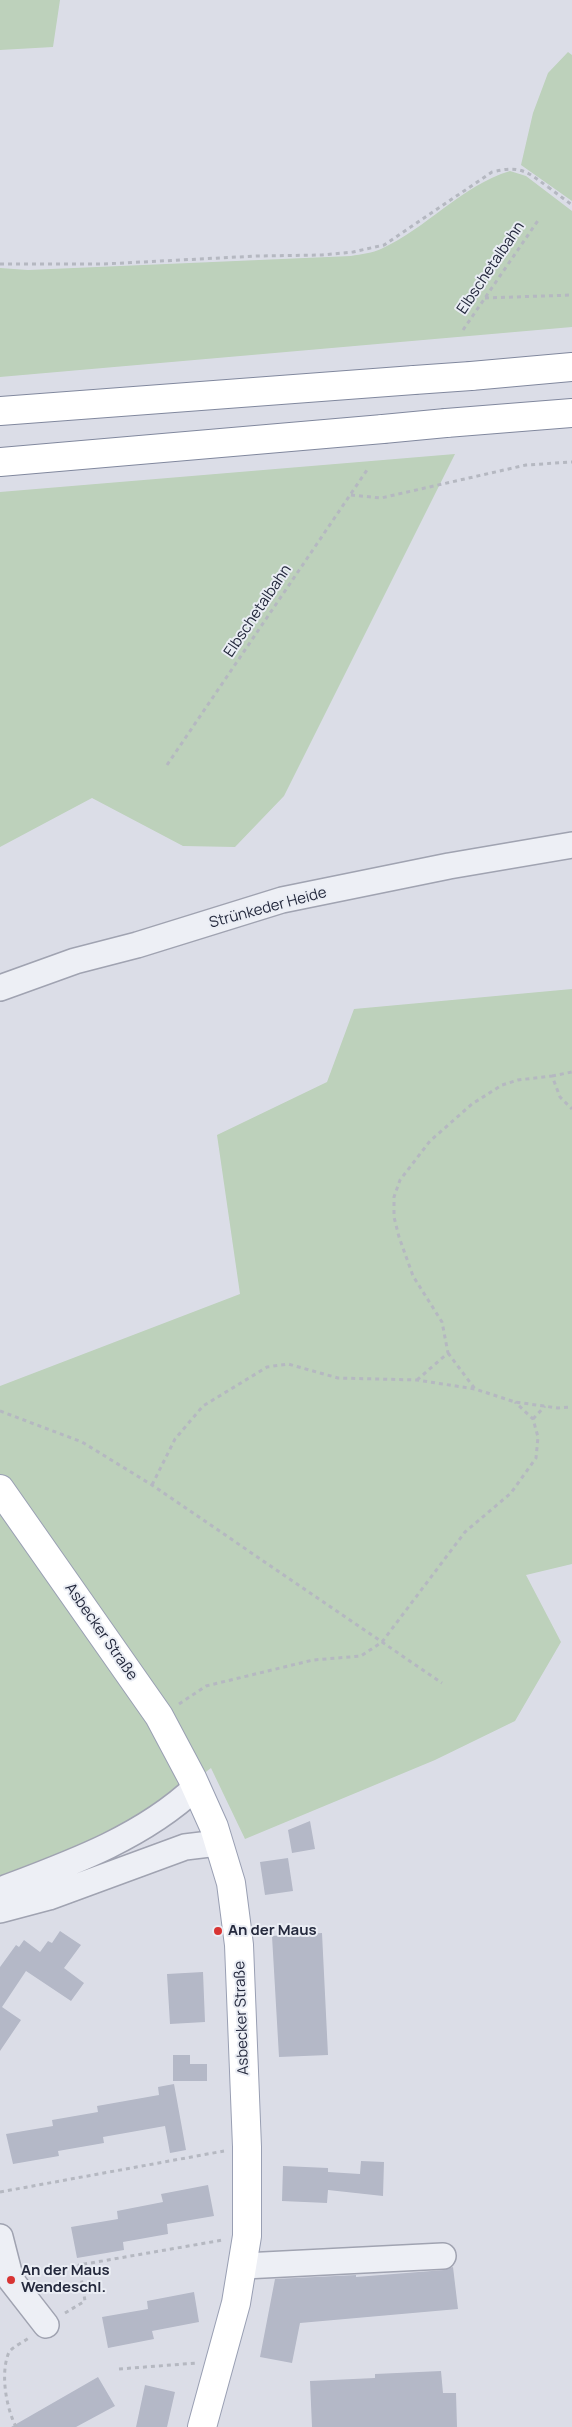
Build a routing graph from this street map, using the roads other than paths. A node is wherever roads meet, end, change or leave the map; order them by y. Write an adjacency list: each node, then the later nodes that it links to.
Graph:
1 (572, 366): 2 (main road, bridge)
2 (0, 411)
3 (572, 413): 4 (main road, bridge)
4 (0, 462)
5 (572, 845): 6 (street, Strünkeder Heide)
6 (0, 988)
7 (0, 1489): 8 (main road, Asbecker Straße)
8 (196, 1787): 9 (main road, Asbecker Straße); 10 (street)
9 (218, 1843): 11 (street); 14 (main road, Asbecker Straße)
10 (0, 1890)
11 (0, 1910)
12 (2, 2251): 15 (street)
13 (443, 2256): 14 (street)
14 (244, 2266): 16 (main road, Asbecker Straße)
15 (46, 2325)
16 (202, 2427)

